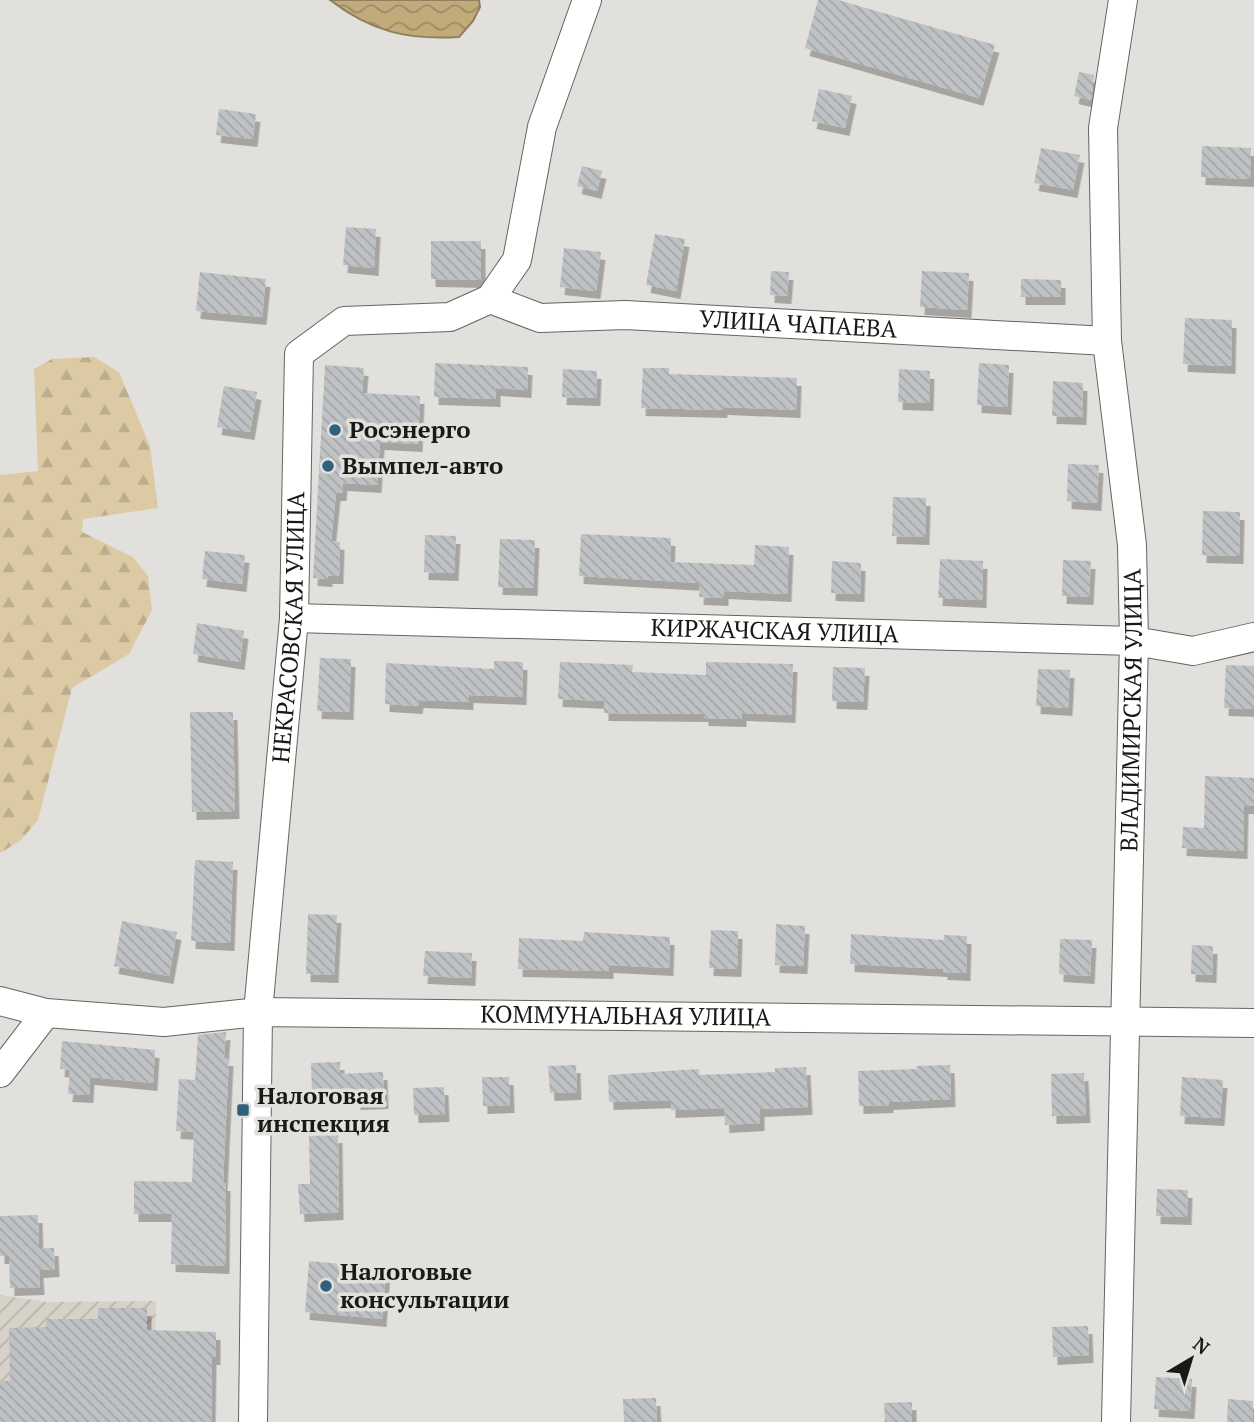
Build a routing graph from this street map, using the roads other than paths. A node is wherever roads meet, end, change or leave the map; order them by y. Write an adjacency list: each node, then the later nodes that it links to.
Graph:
1 (587, 0): 3 (street)
2 (1123, 0): 4 (street, ВЛАДИМИРСКАЯ УЛИЦА)
3 (491, 299): 4 (street, УЛИЦА ЧАПАЕВА); 5 (street, НЕКРАСОВСКАЯ УЛИЦА)
4 (1107, 341): 7 (street, ВЛАДИМИРСКАЯ УЛИЦА)
5 (294, 618): 7 (street, КИРЖАЧСКАЯ УЛИЦА); 9 (street, НЕКРАСОВСКАЯ УЛИЦА)
6 (1254, 637): 7 (street, КИРЖАЧСКАЯ УЛИЦА)
7 (1134, 641): 11 (street, ВЛАДИМИРСКАЯ УЛИЦА)
8 (0, 1002): 10 (street, КОММУНАЛЬНАЯ УЛИЦА)
9 (258, 1012): 10 (street, КОММУНАЛЬНАЯ УЛИЦА); 11 (street, КОММУНАЛЬНАЯ УЛИЦА); 14 (street, НЕКРАСОВСКАЯ УЛИЦА)
10 (46, 1013): 13 (street)
11 (1124, 1023): 12 (street, КОММУНАЛЬНАЯ УЛИЦА); 15 (street, ВЛАДИМИРСКАЯ УЛИЦА)
12 (1254, 1024)
13 (0, 1073)
14 (253, 1422)
15 (1116, 1422)

